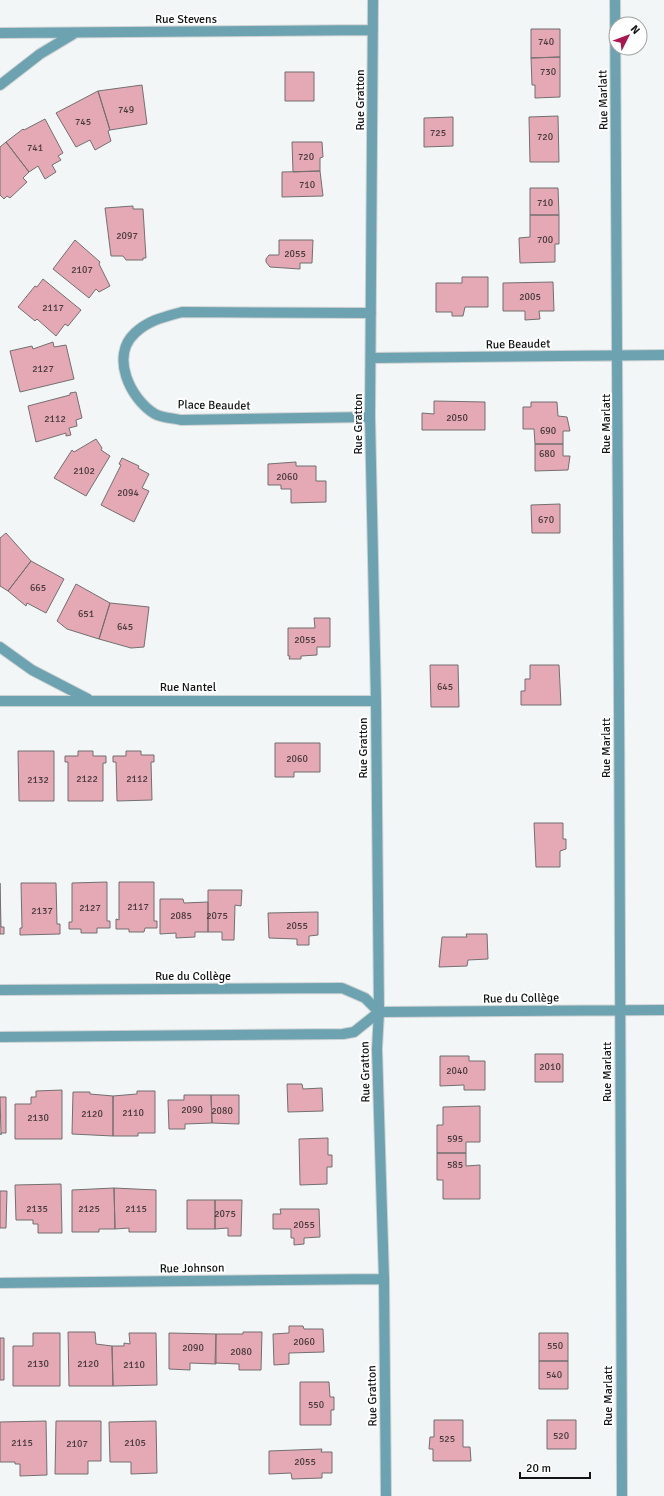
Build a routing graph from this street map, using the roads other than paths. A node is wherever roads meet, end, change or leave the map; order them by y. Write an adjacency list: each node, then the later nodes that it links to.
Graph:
1 (373, 0): 3 (street, Rue Gratton)
2 (615, 0): 8 (street, Rue Marlatt)
3 (373, 30): 4 (street, Rue Stevens); 7 (street, Rue Gratton)
4 (76, 32): 5 (street, Rue Stevens); 6 (street)
5 (0, 33)
6 (0, 85)
7 (371, 313): 10 (street, Rue Gratton); 11 (street, Place Beaudet)
8 (619, 355): 9 (street, Rue Beaudet); 10 (street, Rue Beaudet); 17 (street, Rue Marlatt)
9 (664, 355)
10 (371, 358): 11 (street, Rue Gratton)
11 (370, 417): 14 (street, Rue Gratton)
12 (0, 647): 13 (street)
13 (90, 700): 14 (street, Rue Nantel); 15 (street, Rue Nantel)
14 (376, 700): 19 (street, Rue Gratton)
15 (0, 701)
16 (0, 990): 19 (street, Rue du Collège)
17 (620, 1010): 18 (street, Rue du Collège); 19 (street, Rue du Collège); 24 (street, Rue Marlatt)
18 (664, 1010)
19 (379, 1012): 20 (street); 21 (street, Rue Gratton)
20 (0, 1037)
21 (384, 1279): 22 (street, Rue Johnson); 23 (street, Rue Gratton)
22 (0, 1283)
23 (386, 1496)
24 (622, 1496)

